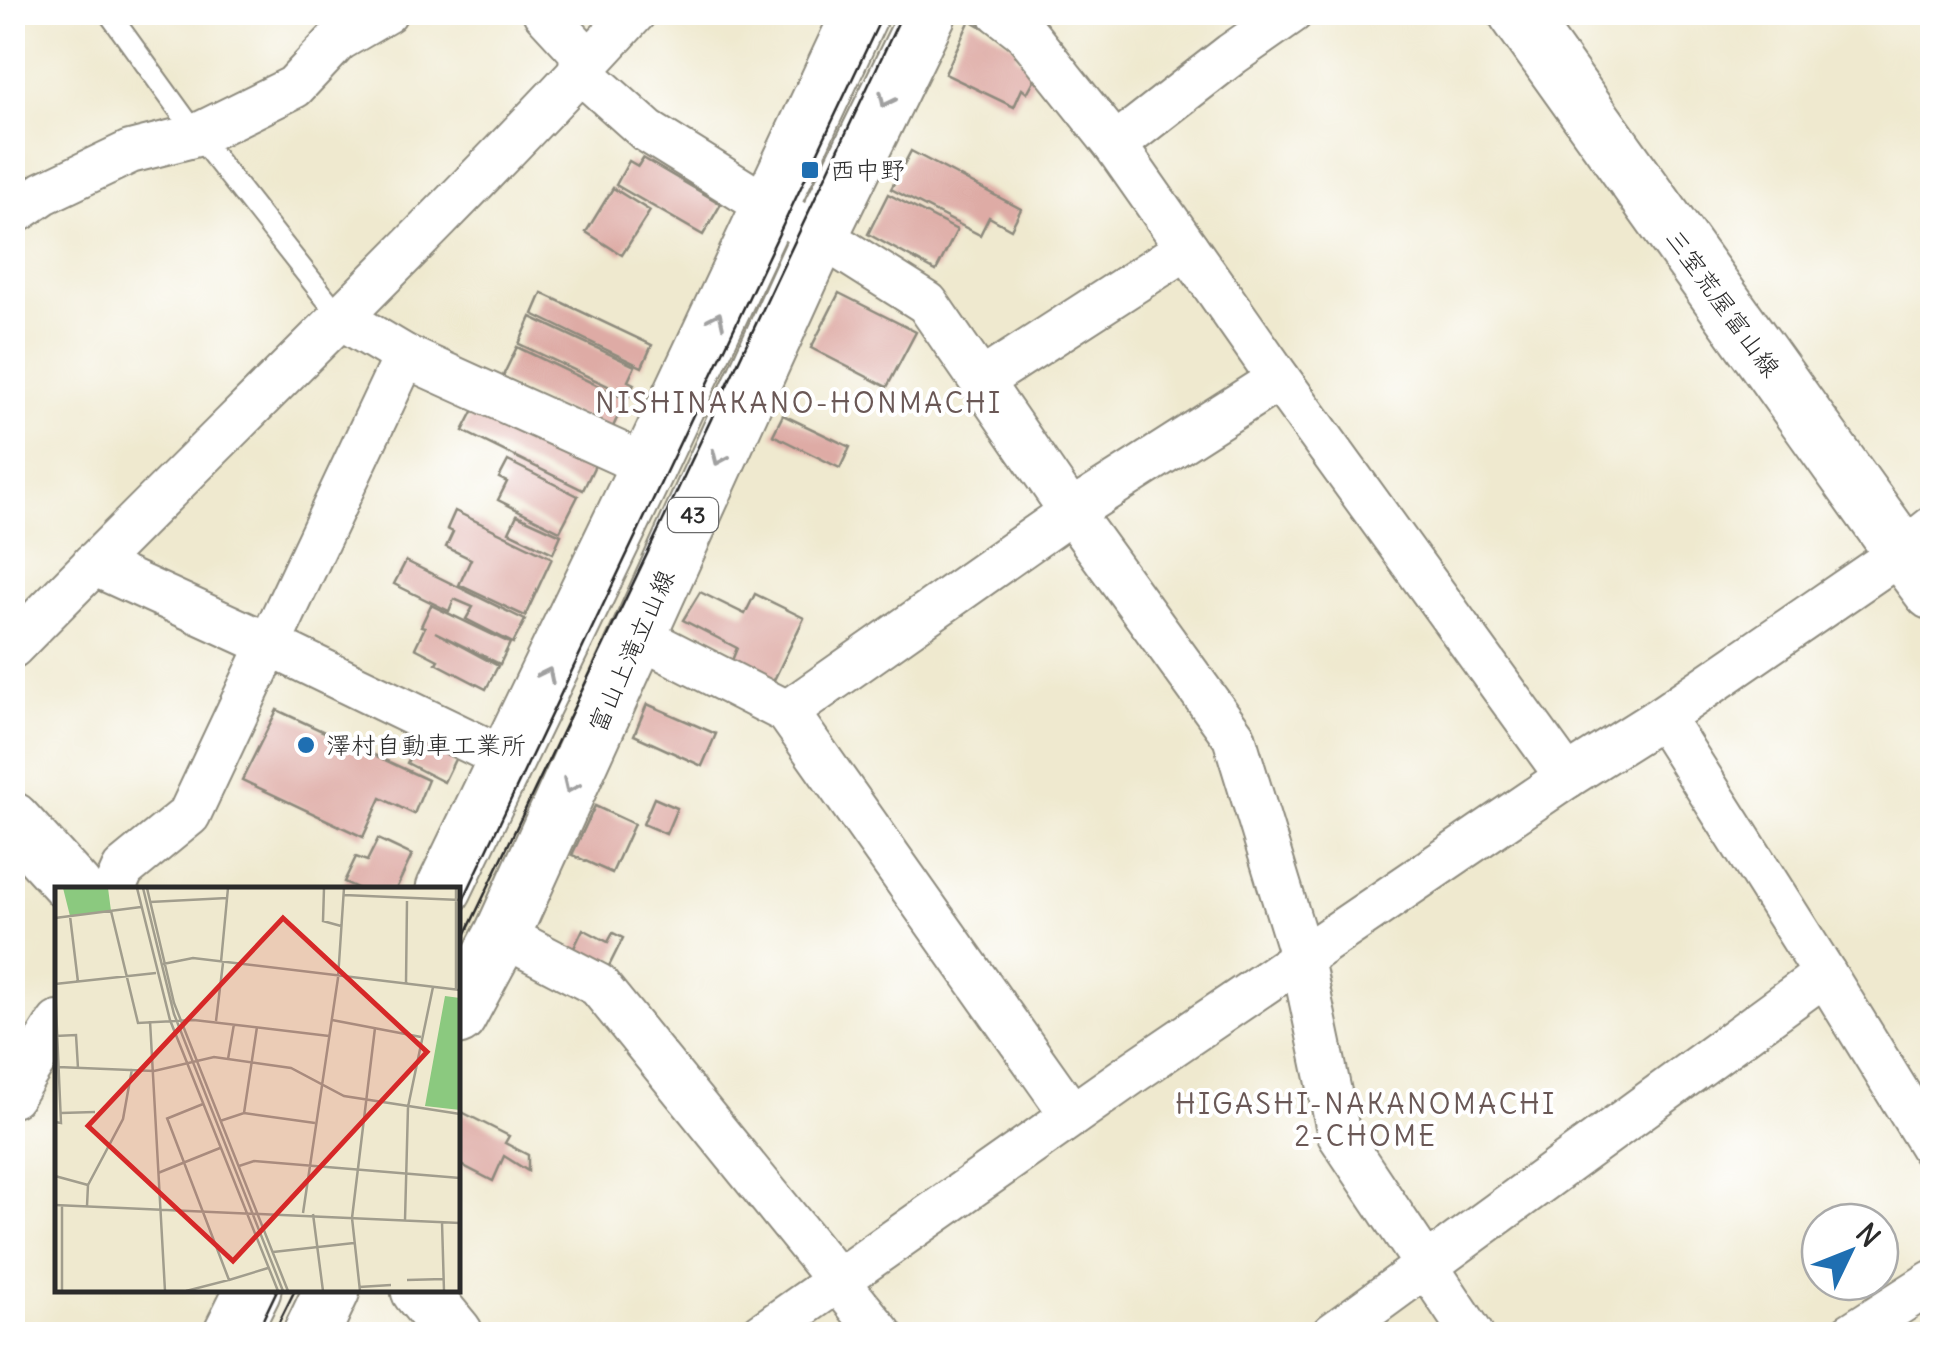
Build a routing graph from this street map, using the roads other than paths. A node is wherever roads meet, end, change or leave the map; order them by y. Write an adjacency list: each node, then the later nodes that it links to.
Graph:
1 (108, 12): 11 (lane)
2 (386, 12): 11 (street)
3 (544, 12): 10 (street)
4 (635, 12): 10 (street)
5 (861, 12): 13 (main road, 43)
6 (929, 12): 15 (main road, 富山上滝立山線 / 43, one-way to 15)
7 (999, 12): 12 (street)
8 (1292, 12): 12 (street)
9 (1516, 12): 23 (main road, 三室荒屋富山線)
10 (581, 72): 13 (street); 17 (street)
11 (197, 135): 14 (street); 17 (lane)
12 (1115, 146): 16 (street)
13 (770, 206): 15 (street); 21 (main road, 43, one-way to 13)
14 (12, 212)
15 (819, 237): 20 (street); 25 (main road, 富山上滝立山線 / 43, one-way to 25)
16 (1187, 248): 19 (street); 20 (street)
17 (341, 318): 18 (street); 24 (street)
18 (405, 356): 21 (street); 26 (street)
19 (1279, 379): 22 (street); 31 (street)
20 (981, 381): 22 (street)
21 (647, 468): 30 (main road, 43, one-way to 21)
22 (1071, 512): 28 (street); 37 (street)
23 (1922, 557): 29 (street)
24 (93, 564): 26 (street); 27 (street)
25 (638, 636): 28 (street); 36 (main road, 富山上滝立山線 / 43, one-way to 36)
26 (268, 644): 30 (street); 34 (street)
27 (12, 647)
28 (787, 712): 42 (street)
29 (1662, 718): 31 (street); 38 (street)
30 (506, 759): 35 (main road, 43)
31 (1567, 777): 37 (street)
32 (12, 820): 33 (main road)
33 (72, 887)
34 (115, 887)
35 (445, 887)
36 (502, 934): 39 (main road, 富山上滝立山線 / 43); 45 (street)
37 (1302, 960): 42 (street); 44 (street)
38 (1825, 974): 43 (street); 44 (street)
39 (460, 1013)
40 (55, 1028): 41 (street)
41 (12, 1096)
42 (1072, 1115): 45 (street)
43 (1932, 1148)
44 (1427, 1265): 55 (street); 56 (street)
45 (838, 1282): 53 (street); 54 (street)
46 (1932, 1282): 57 (street)
47 (252, 1292): 50 (main road)
48 (331, 1292): 51 (main road)
49 (421, 1292): 52 (main road)
50 (232, 1334)
51 (312, 1334)
52 (455, 1334)
53 (762, 1334)
54 (882, 1334)
55 (1333, 1334)
56 (1472, 1334)
57 (1850, 1334)

